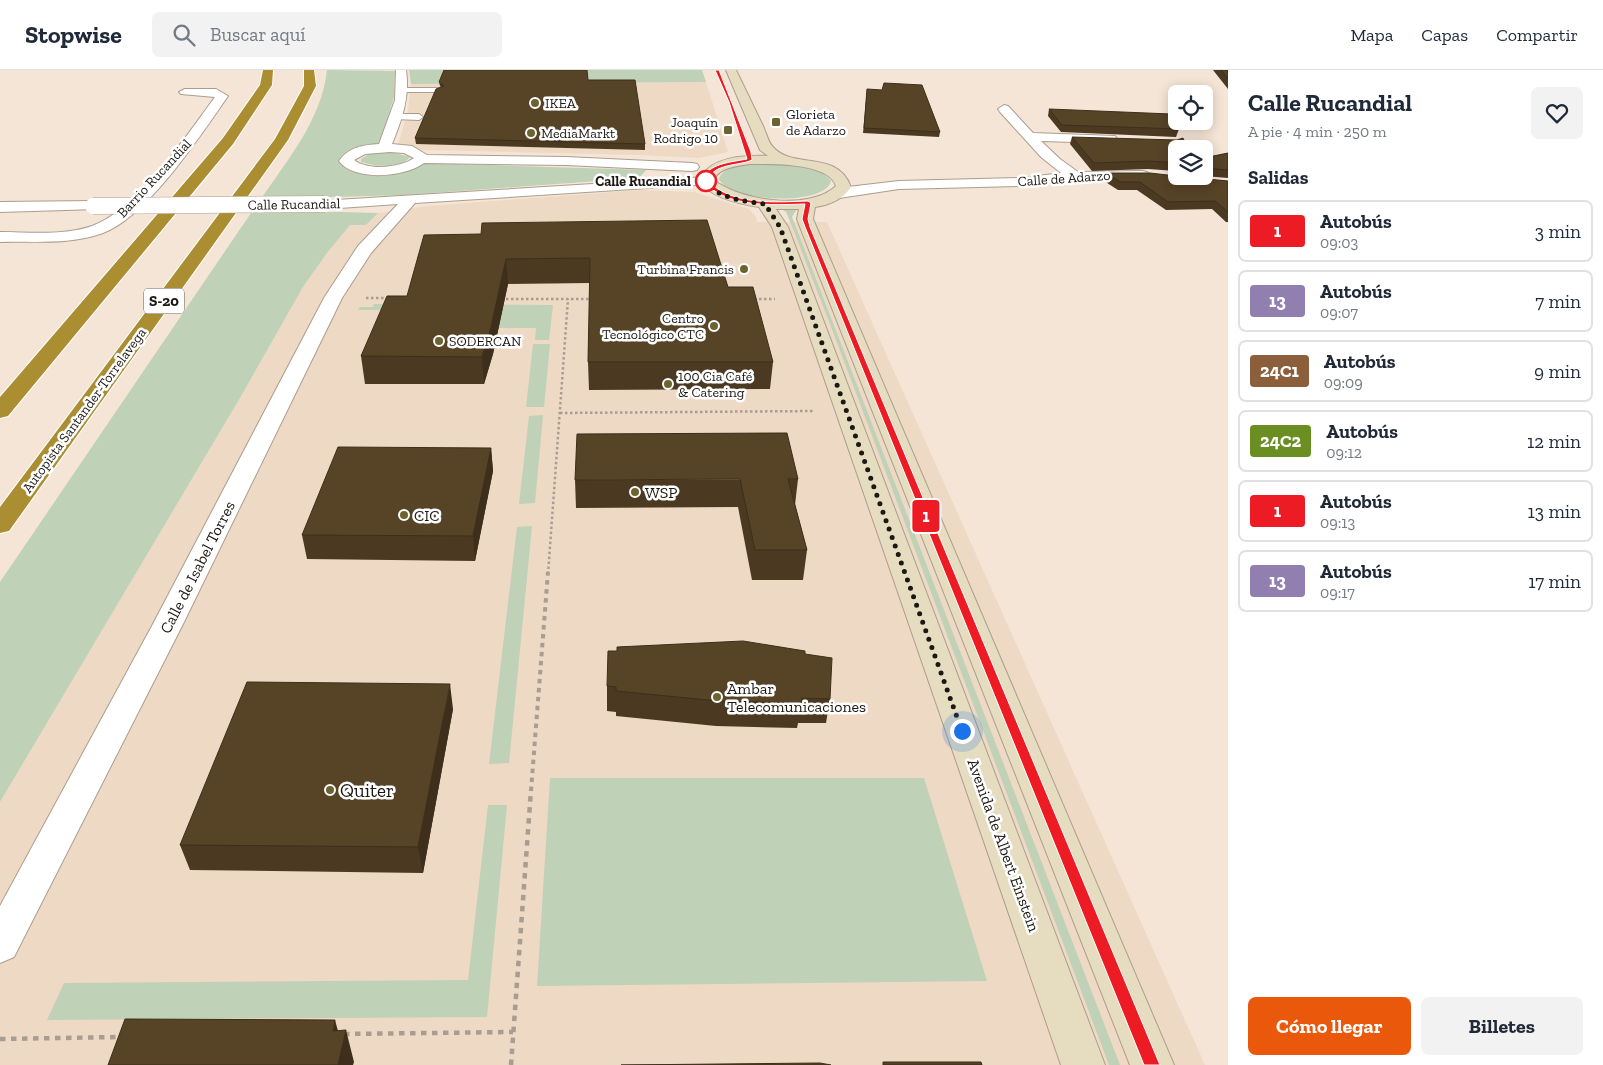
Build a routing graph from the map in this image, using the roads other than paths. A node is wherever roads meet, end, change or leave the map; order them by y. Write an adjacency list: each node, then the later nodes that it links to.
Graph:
1 (268, 70): 28 (highway)
2 (309, 70): 29 (highway, Autopista Santander-Torrelavega / S-20)
3 (401, 70): 5 (street)
4 (731, 70): 15 (main road)
5 (403, 90): 6 (lane); 9 (street)
6 (438, 90)
7 (185, 92): 27 (street, Barrio Rucandial)
8 (1004, 109): 11 (street)
9 (397, 117): 10 (lane); 13 (street)
10 (419, 117)
11 (1031, 137): 12 (street); 17 (street)
12 (1127, 140)
13 (384, 148): 14 (street); 14 (street)
14 (421, 158): 16 (street)
15 (786, 161): 16 (main road); 19 (main road)
16 (709, 176): 22 (street, Calle Rucandial); 24 (main road)
17 (1075, 176): 18 (street, Calle de Adarzo); 20 (street, Calle de Adarzo)
18 (1158, 176)
19 (840, 177): 20 (street, Calle de Adarzo); 21 (main road)
20 (899, 185): 21 (street, Calle de Adarzo)
21 (839, 193): 23 (main road)
22 (410, 200): 25 (street, Calle Rucandial, bridge); 30 (street, Calle de Isabel Torres)
23 (808, 203): 24 (main road); 32 (main road)
24 (765, 204): 31 (main road, Avenida de Albert Einstein)
25 (93, 206): 26 (street, Barrio Rucandial)
26 (0, 207)
27 (0, 237)
28 (0, 410)
29 (0, 525)
30 (0, 945)
31 (1083, 1065)
32 (1152, 1065)

